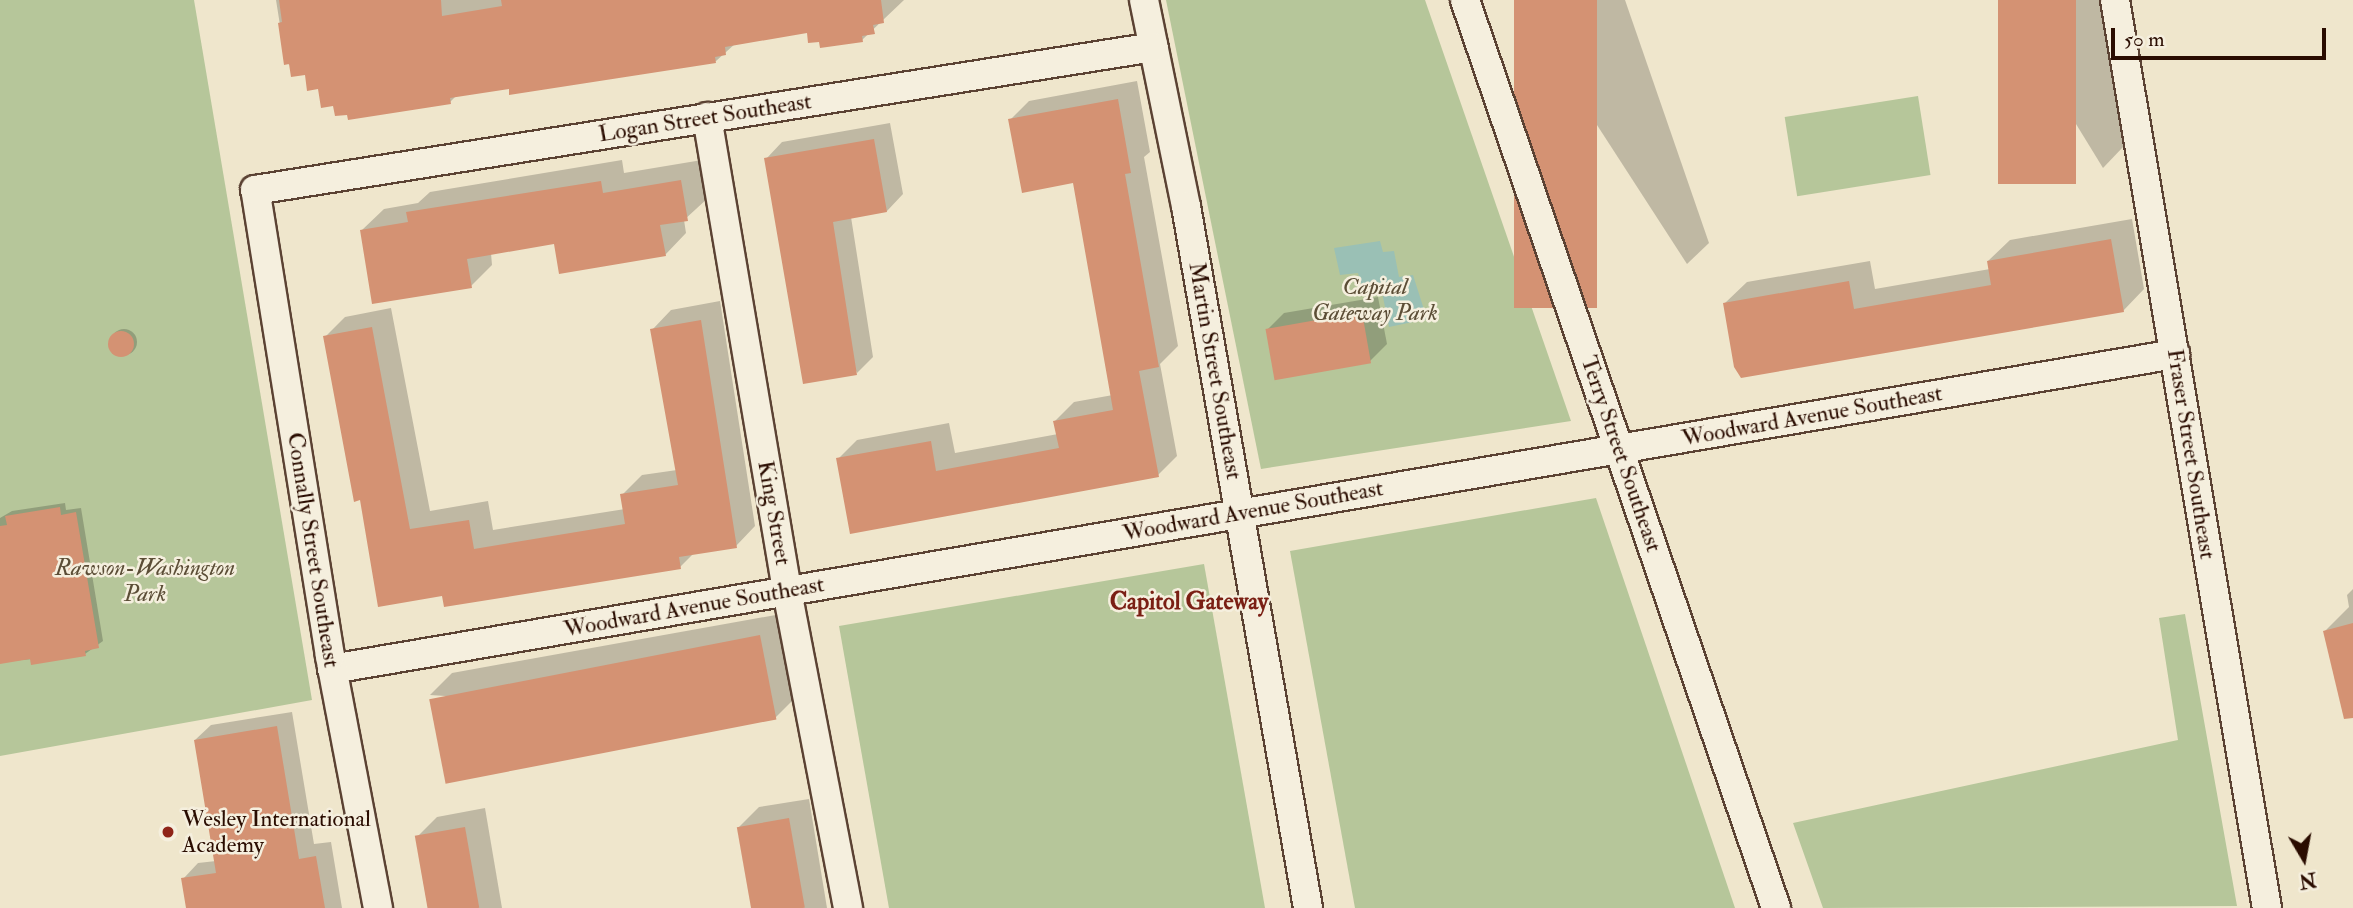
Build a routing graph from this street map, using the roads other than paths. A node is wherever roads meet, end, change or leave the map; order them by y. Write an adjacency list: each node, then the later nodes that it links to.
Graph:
1 (1144, 0): 4 (street, Martin Street Southeast)
2 (1465, 0): 8 (street, Terry Street Southeast)
3 (2115, 0): 7 (street, Fraser Street Southeast)
4 (1154, 47): 5 (street, Logan Street Southeast); 9 (street, Martin Street Southeast)
5 (708, 117): 6 (street, Logan Street Southeast); 10 (street, King Street)
6 (255, 190): 11 (street, Connally Street Southeast)
7 (2175, 354): 8 (street, Woodward Avenue Southeast); 16 (street, Fraser Street Southeast)
8 (1620, 449): 9 (street, Woodward Avenue Southeast); 15 (street, Terry Street Southeast)
9 (1240, 514): 10 (street, Woodward Avenue Southeast); 14 (street, Martin Street Southeast)
10 (787, 591): 11 (street, Woodward Avenue Southeast); 13 (street, King Street)
11 (332, 669): 12 (street, Connally Street Southeast)
12 (377, 908)
13 (848, 908)
14 (1308, 908)
15 (1776, 908)
16 (2267, 908)

